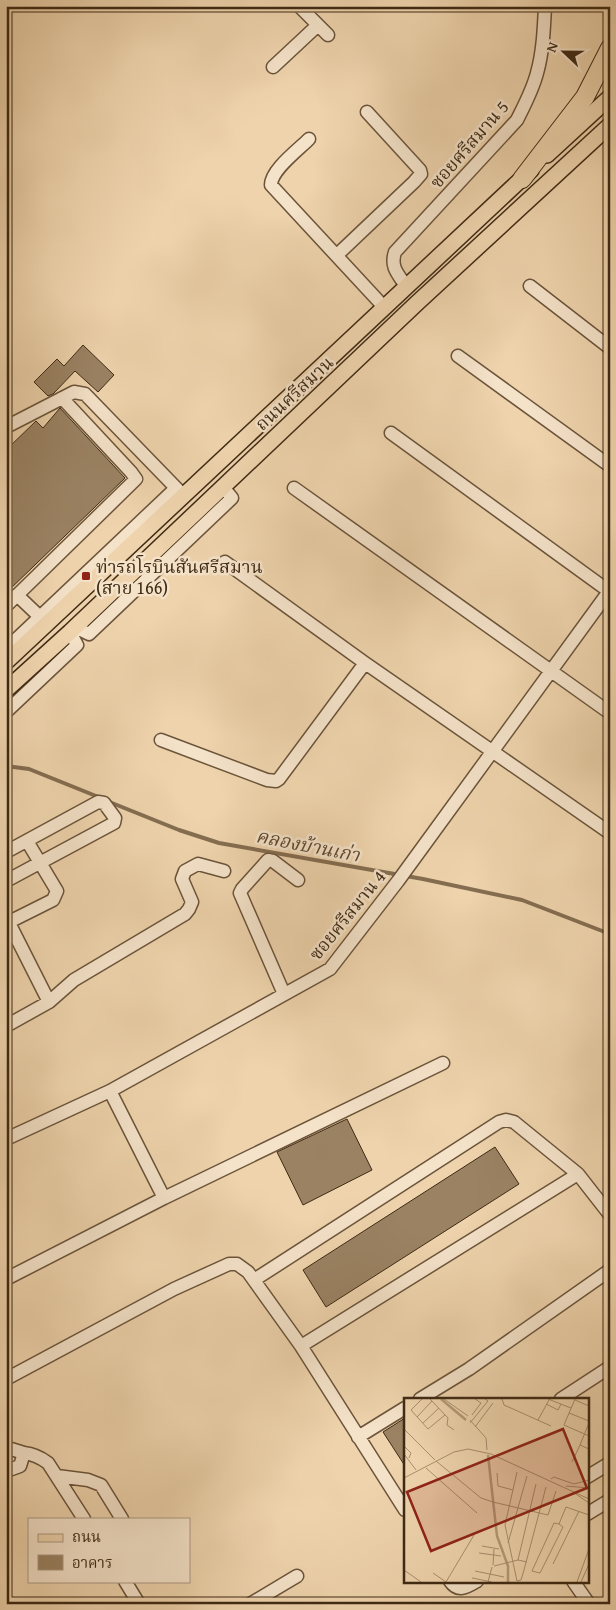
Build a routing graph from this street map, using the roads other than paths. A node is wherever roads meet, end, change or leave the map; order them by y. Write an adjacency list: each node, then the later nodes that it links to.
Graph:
1 (300, 6): 3 (street)
2 (544, 6): 13 (street, ซอยศรีสมาน 5)
3 (318, 25): 4 (street); 6 (street)
4 (328, 35)
5 (610, 48): 11 (highway)
6 (273, 68)
7 (610, 96): 11 (main road, ถนนศรีสมาน)
8 (368, 112): 12 (street)
9 (607, 130): 29 (main road, ถนนศรีสมาน)
10 (309, 140): 12 (street)
11 (522, 179): 13 (main road, ถนนศรีสมาน)
12 (337, 255): 15 (street)
13 (406, 286): 15 (main road, ถนนศรีสมาน)
14 (530, 286): 16 (street)
15 (384, 307): 23 (main road, ถนนศรีสมาน)
16 (610, 348)
17 (458, 356): 21 (street)
18 (62, 398): 19 (street); 23 (street); 26 (street)
19 (6, 427)
20 (392, 433): 25 (street)
21 (610, 466)
22 (294, 488): 33 (street)
23 (180, 491): 28 (street); 31 (main road, ถนนศรีสมาน)
24 (225, 562): 32 (street)
25 (609, 591): 33 (street, ซอยศรีสมาน 4)
26 (17, 595): 27 (street); 28 (street)
27 (6, 606)
28 (40, 617): 30 (street)
29 (72, 630): 34 (main road, ถนนศรีสมาน); 35 (street)
30 (6, 650)
31 (6, 662)
32 (365, 663): 37 (street); 38 (street)
33 (550, 670): 36 (street); 38 (street, ซอยศรีสมาน 4)
34 (6, 690)
35 (6, 712)
36 (610, 713)
37 (161, 740)
38 (492, 751): 39 (street); 47 (street, ซอยศรีสมาน 4)
39 (610, 833)
40 (27, 841): 41 (street); 42 (street); 42 (street)
41 (6, 852)
42 (40, 863): 45 (street); 46 (street)
43 (224, 871): 48 (street)
44 (298, 880): 47 (street)
45 (6, 881)
46 (8, 919): 48 (street)
47 (284, 994): 51 (street, ซอยศรีสมาน 4)
48 (49, 1002): 49 (street)
49 (6, 1026)
50 (443, 1063): 54 (street)
51 (110, 1091): 52 (street, ซอยศรีสมาน 4); 54 (street)
52 (6, 1138)
53 (578, 1174): 55 (street); 58 (street); 59 (street)
54 (164, 1198): 57 (street)
55 (610, 1215)
56 (610, 1270): 62 (street)
57 (6, 1279)
58 (254, 1280): 59 (street); 61 (street)
59 (301, 1346): 65 (street)
60 (610, 1367): 63 (street)
61 (6, 1379)
62 (422, 1398)
63 (563, 1398)
64 (404, 1409): 65 (street)
65 (358, 1437): 73 (street)
66 (6, 1451): 67 (street)
67 (24, 1453): 69 (street); 70 (street)
68 (610, 1463): 71 (street)
69 (6, 1471)
70 (57, 1476): 75 (street); 76 (street)
71 (588, 1476)
72 (610, 1500): 74 (street)
73 (403, 1505)
74 (588, 1513)
75 (83, 1518)
76 (121, 1518)
77 (297, 1576): 83 (street)
78 (126, 1582): 82 (street)
79 (451, 1582): 80 (street)
80 (475, 1582)
81 (575, 1582): 84 (street)
82 (139, 1604)
83 (250, 1604)
84 (589, 1604)

